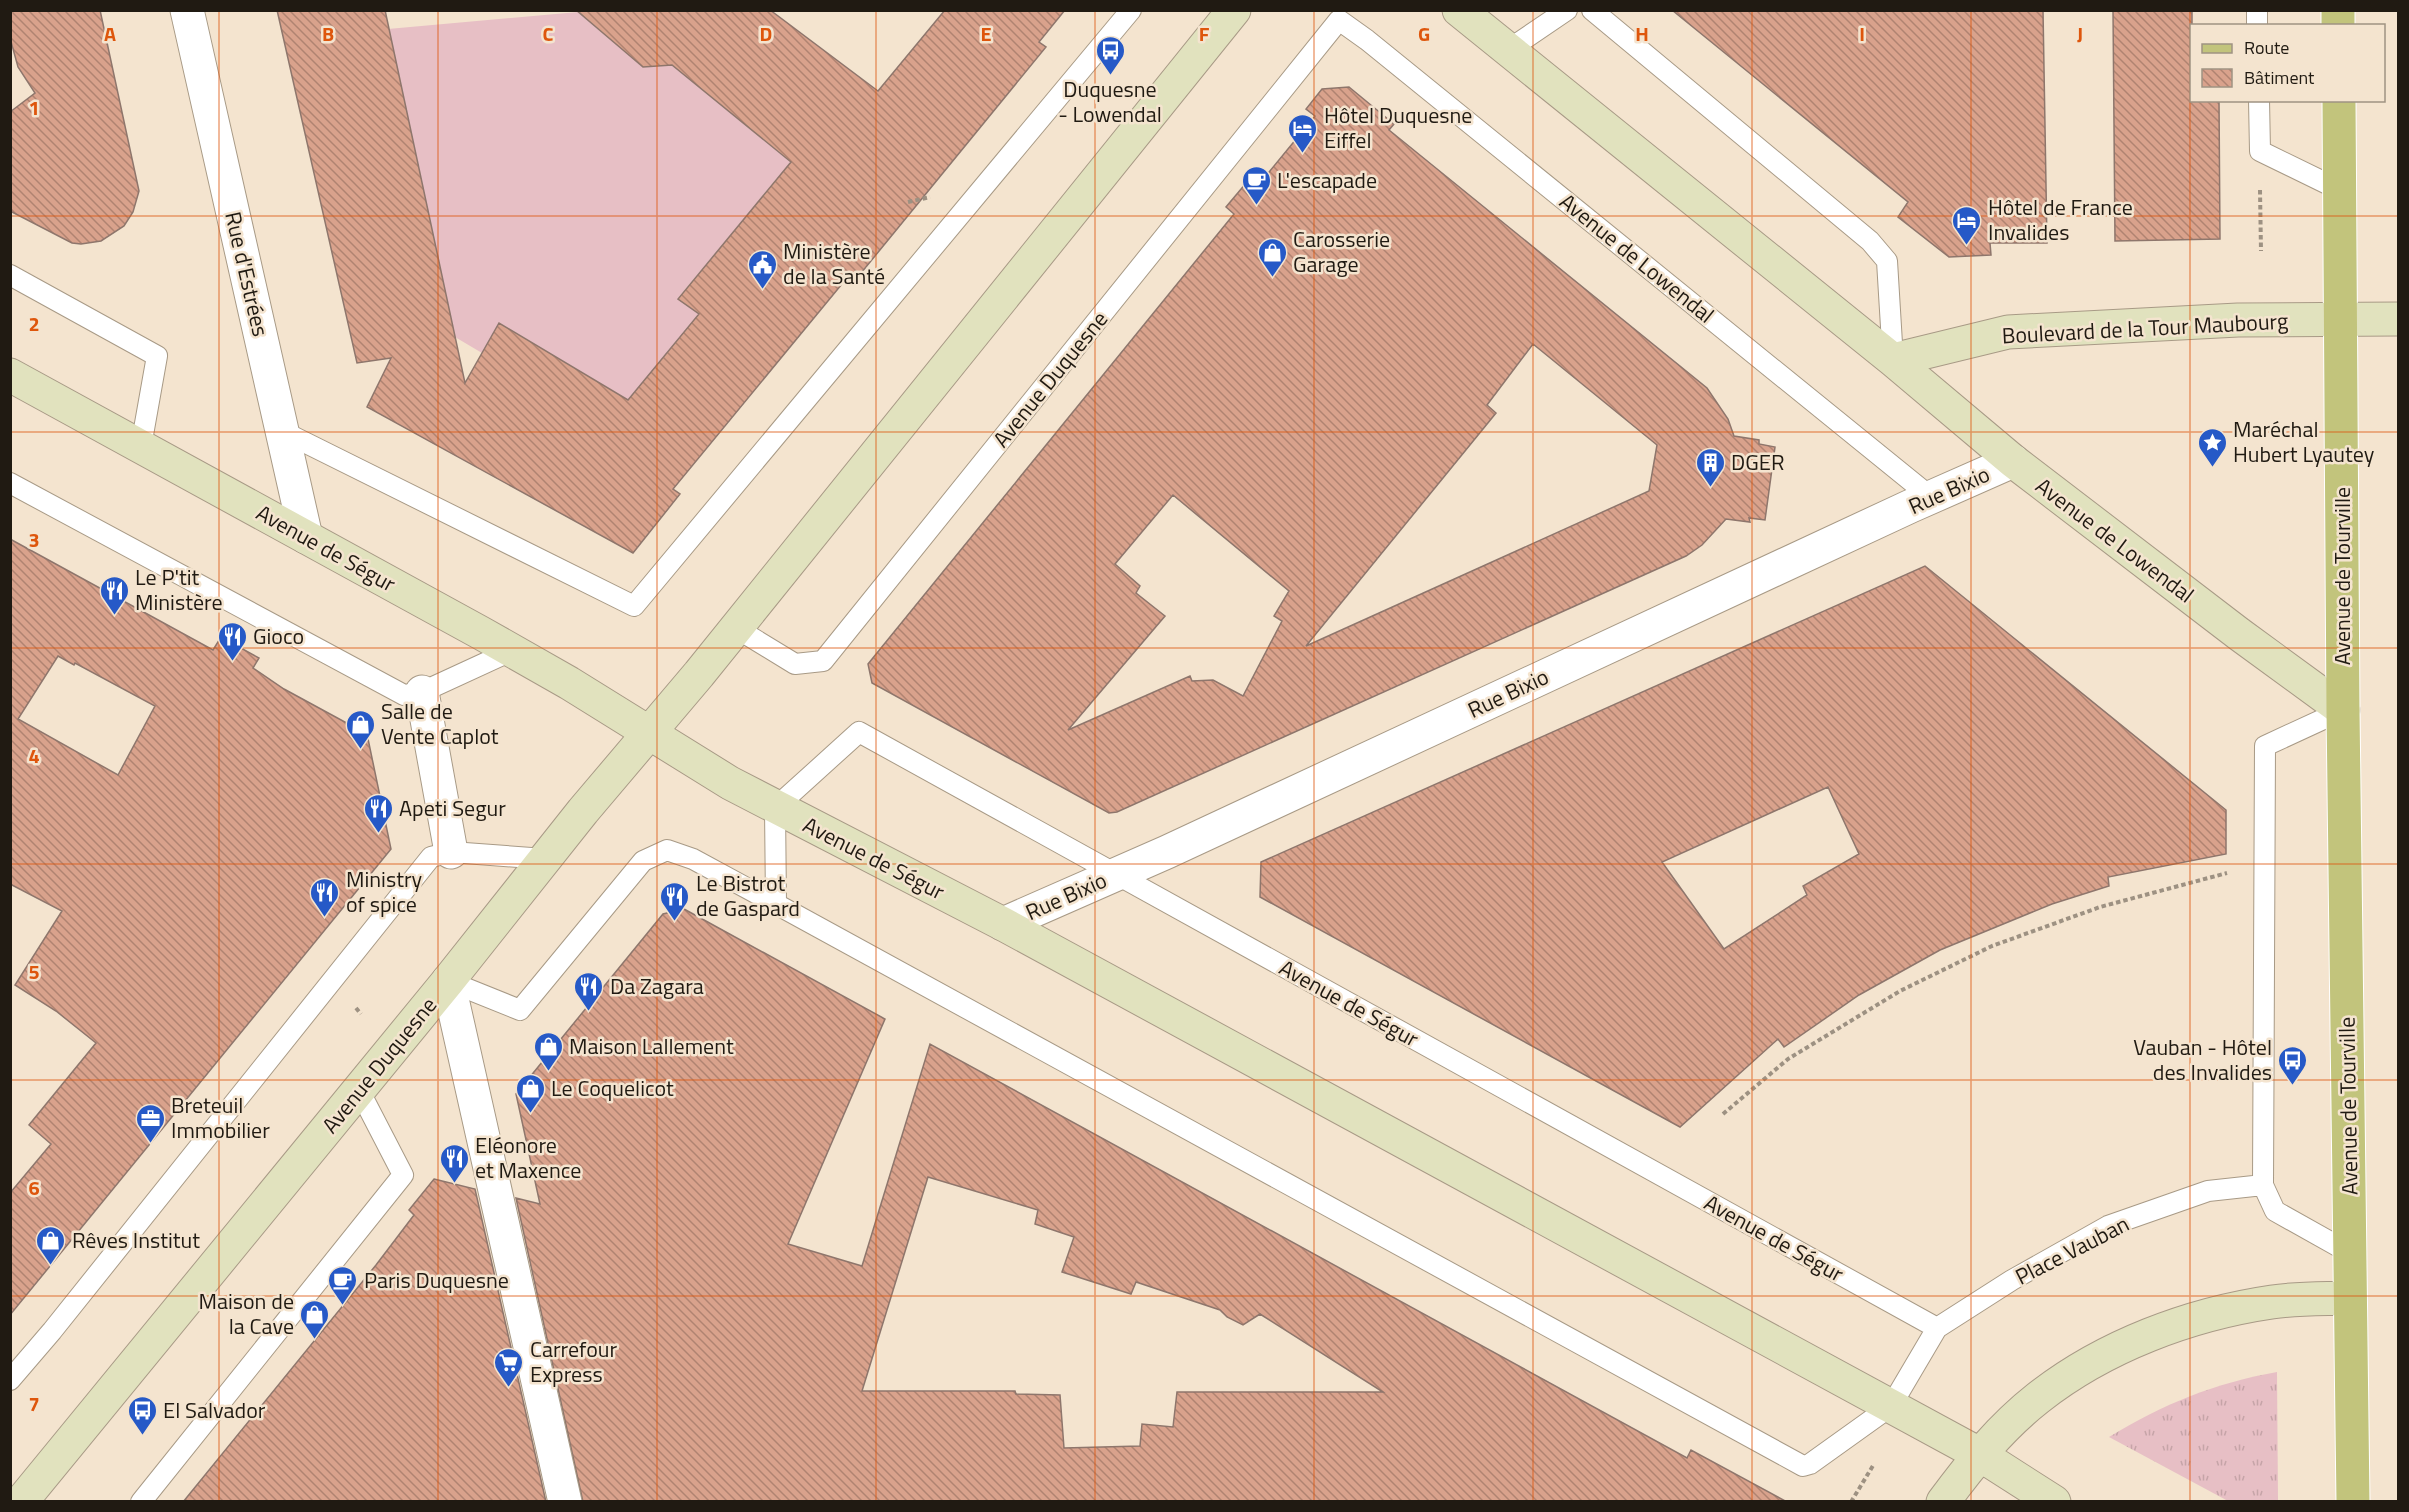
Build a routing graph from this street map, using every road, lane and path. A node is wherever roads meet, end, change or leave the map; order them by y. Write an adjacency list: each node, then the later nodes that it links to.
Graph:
1 (187, 10): 19 (street, Rue d'Estrées)
2 (1131, 10): 19 (lane)
3 (1234, 10): 25 (street, Avenue Duquesne)
4 (1459, 10): 8 (street, Avenue de Lowendal)
5 (1567, 10): 8 (lane)
6 (1592, 10): 17 (lane)
7 (1338, 15): 23 (lane, Avenue de Lowendal); 25 (lane, Avenue Duquesne)
8 (1508, 50): 17 (street, Avenue de Lowendal)
9 (2259, 102): 11 (lane)
10 (2339, 102): 12 (main road, Avenue de Tourville)
11 (2260, 150): 12 (lane); 13 (path)
12 (2340, 190): 15 (main road, Avenue de Tourville)
13 (2261, 251)
14 (10, 275): 20 (lane)
15 (2342, 319): 16 (street, Boulevard de la Tour Maubourg); 17 (street, Boulevard de la Tour Maubourg); 28 (main road, Avenue de Tourville)
16 (2398, 319)
17 (1893, 360): 21 (street, Avenue de Lowendal)
18 (10, 375): 20 (street, Avenue de Ségur)
19 (282, 431): 24 (street, Rue d'Estrées)
20 (141, 446): 24 (street, Avenue de Ségur)
21 (2013, 461): 23 (street, Rue Bixio); 28 (street, Avenue de Lowendal)
22 (10, 483): 27 (lane)
23 (1932, 498): 34 (street, Rue Bixio)
24 (306, 537): 26 (street, Avenue de Ségur)
25 (736, 628): 29 (street, Avenue Duquesne)
26 (511, 651): 27 (lane); 29 (street, Avenue de Ségur)
27 (422, 692): 31 (street)
28 (2343, 710): 40 (lane); 41 (main road, Avenue de Tourville)
29 (648, 734): 30 (street, Avenue de Ségur); 32 (street, Avenue Duquesne)
30 (776, 808): 34 (lane, Avenue de Ségur); 35 (lane, Avenue de Ségur); 36 (street, Avenue de Ségur)
31 (451, 852): 32 (lane); 44 (lane)
32 (545, 859): 37 (street, Avenue Duquesne)
33 (2227, 873): 39 (path)
34 (1115, 874): 36 (street, Rue Bixio); 43 (lane, Avenue de Ségur)
35 (776, 904): 37 (lane); 45 (lane)
36 (1003, 924): 45 (street, Avenue de Ségur)
37 (448, 981): 38 (street, Avenue Duquesne); 50 (street)
38 (359, 1090): 48 (street, Avenue Duquesne); 49 (lane)
39 (1724, 1114)
40 (2263, 1185): 41 (lane); 43 (lane, Place Vauban)
41 (2350, 1253): 42 (main road, Avenue de Tourville)
42 (2350, 1298): 46 (street); 54 (main road, Avenue de Tourville)
43 (1937, 1328): 45 (lane, Place Vauban)
44 (10, 1380)
45 (1891, 1406): 46 (street, Avenue de Ségur)
46 (1979, 1454): 52 (street); 53 (street, Avenue de Ségur)
47 (1875, 1461): 51 (path)
48 (21, 1502)
49 (141, 1502)
50 (565, 1502)
51 (1851, 1502)
52 (1942, 1502)
53 (2054, 1502)
54 (2353, 1502)

